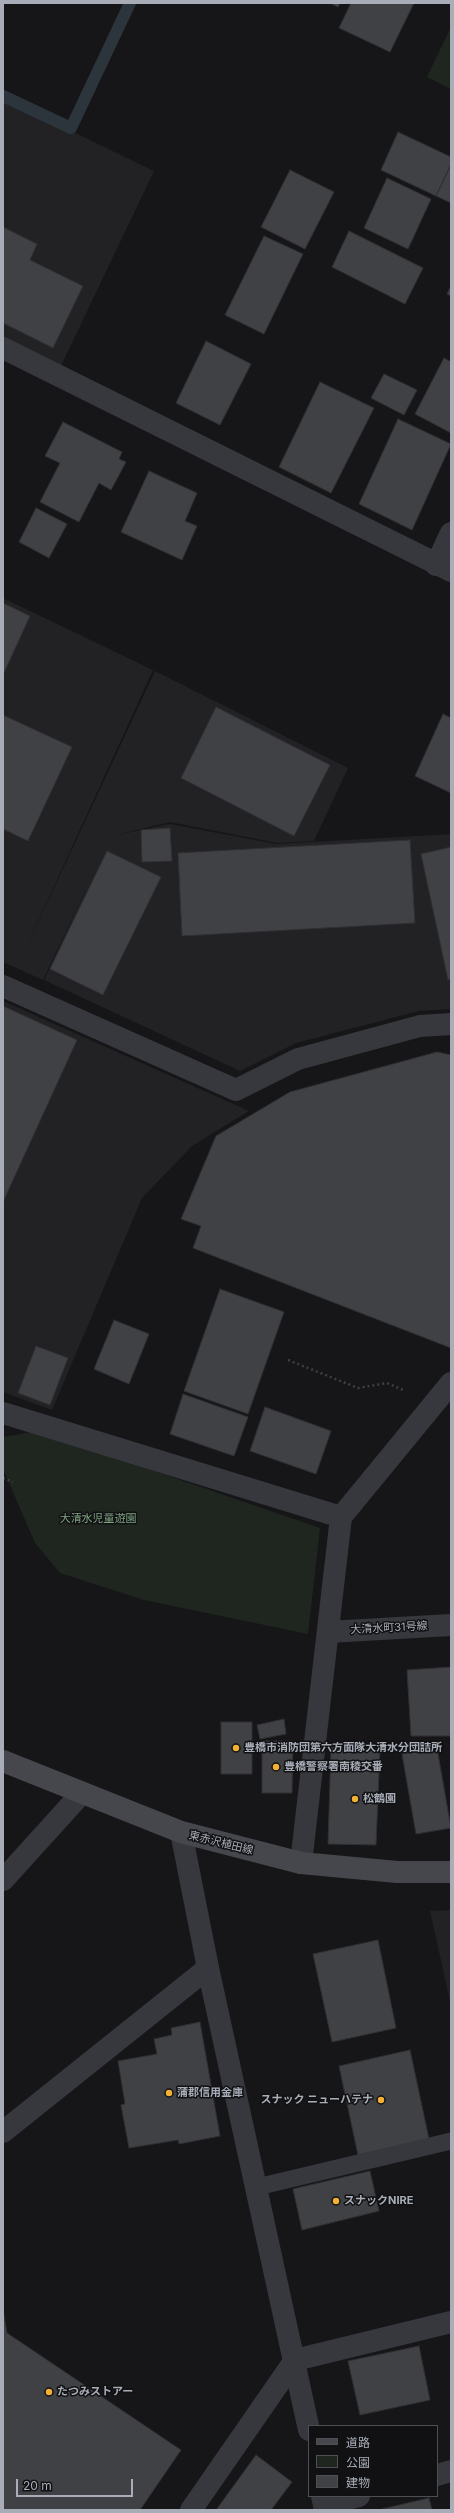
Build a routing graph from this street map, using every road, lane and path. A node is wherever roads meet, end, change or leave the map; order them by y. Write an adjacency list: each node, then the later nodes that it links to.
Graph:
1 (3, 348): 3 (street)
2 (451, 533): 3 (street)
3 (444, 568)
4 (3, 986): 5 (street)
5 (451, 1024)
6 (288, 1360): 8 (path)
7 (451, 1383): 8 (street)
8 (434, 1402): 12 (street)
9 (3, 1413): 12 (street)
10 (3, 1478): 11 (path)
11 (14, 1482)
12 (341, 1517): 14 (street)
13 (451, 1625): 14 (street, 大清水町31号線)
14 (328, 1632): 18 (street)
15 (3, 1761): 16 (main road, 東赤沢植田線)
16 (81, 1794): 17 (main road, 東赤沢植田線); 20 (street)
17 (181, 1832): 18 (main road, 東赤沢植田線); 21 (street)
18 (301, 1863): 19 (main road, 東赤沢植田線)
19 (451, 1872)
20 (3, 1880)
21 (208, 1968): 22 (street); 24 (street)
22 (3, 2132)
23 (451, 2141): 24 (lane)
24 (257, 2187): 26 (street)
25 (451, 2322): 26 (street)
26 (295, 2360): 27 (street); 32 (street)
27 (308, 2425)
28 (451, 2471): 29 (street)
29 (438, 2475)
30 (355, 2497): 31 (street)
31 (324, 2504)
32 (192, 2510)

